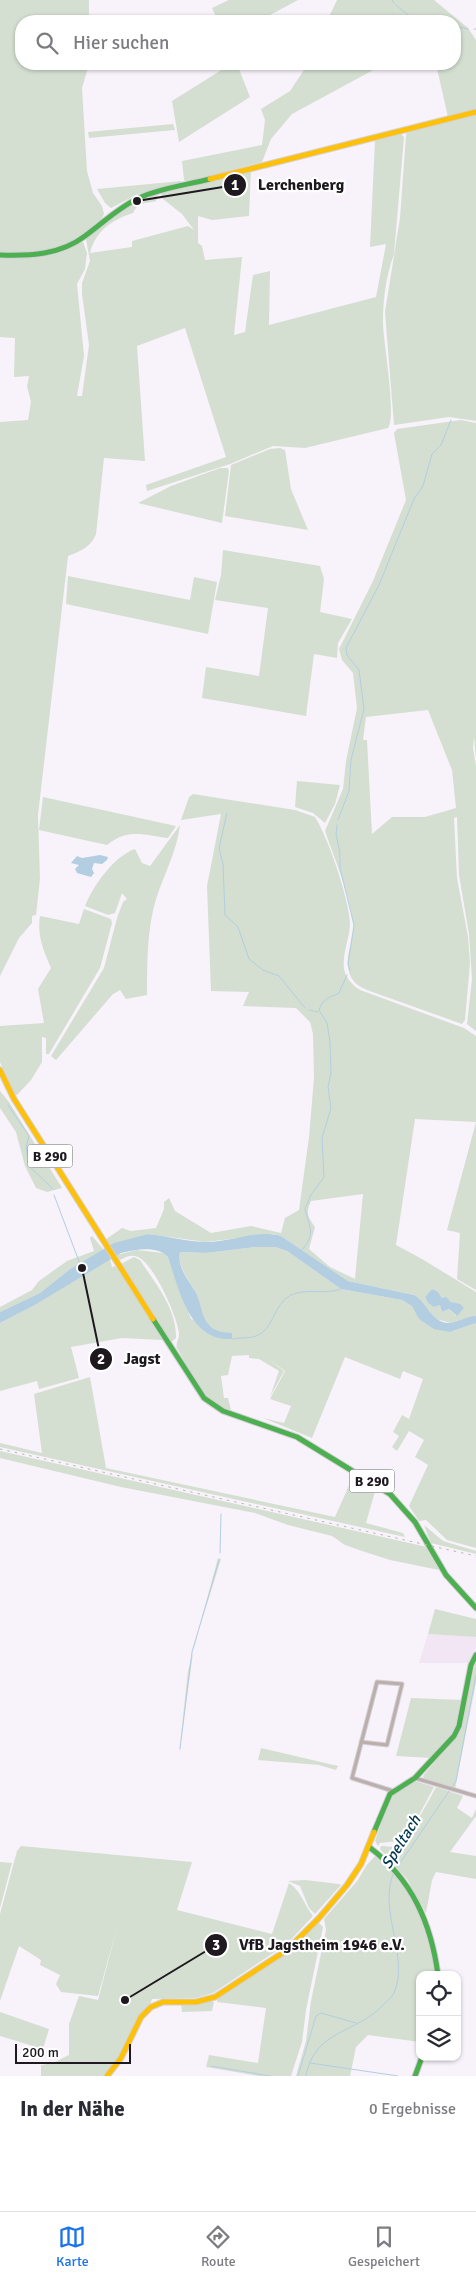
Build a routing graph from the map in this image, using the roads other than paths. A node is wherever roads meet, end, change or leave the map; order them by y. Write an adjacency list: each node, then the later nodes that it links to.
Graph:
1 (476, 112): 2 (street)
2 (0, 255)
3 (0, 1070): 4 (street, B 290)
4 (476, 1608)
5 (476, 1655): 7 (street)
6 (361, 1742): 6 (street); 8 (street)
7 (415, 1778): 8 (street); 9 (street)
8 (393, 1791): 10 (street)
9 (476, 1796)
10 (369, 1847): 11 (street); 13 (street)
11 (437, 1971)
12 (421, 2061): 14 (street)
13 (107, 2076)
14 (415, 2076)

